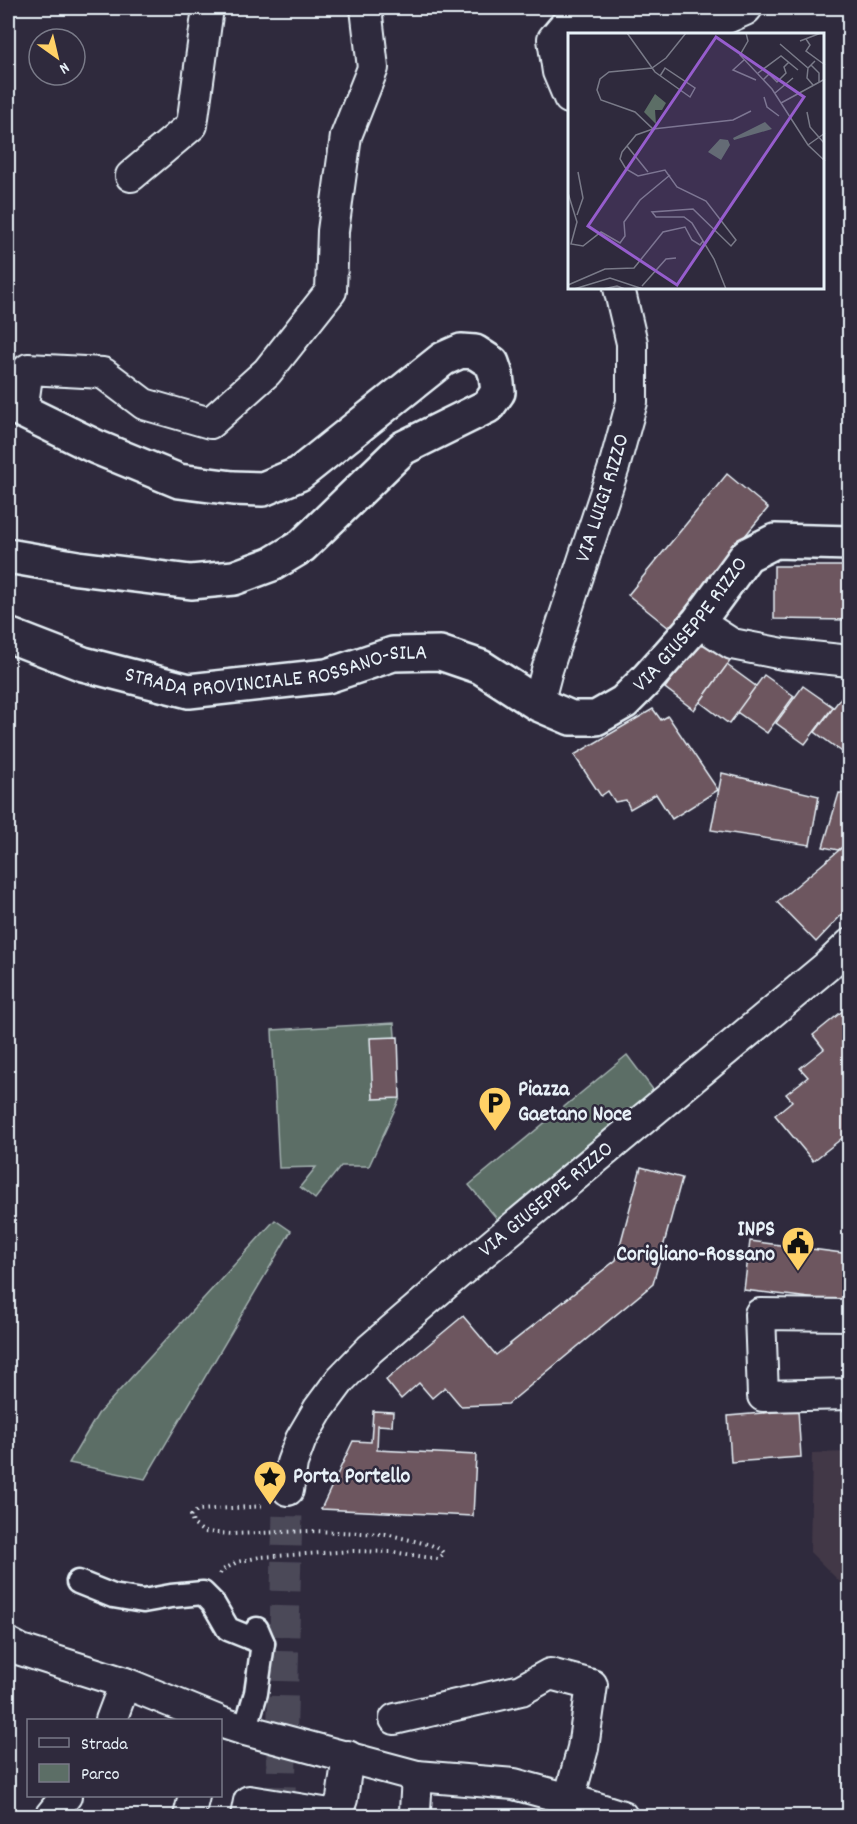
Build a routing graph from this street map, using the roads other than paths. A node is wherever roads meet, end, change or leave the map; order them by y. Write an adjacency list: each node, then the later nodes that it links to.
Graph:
1 (208, 8): 5 (street)
2 (366, 8): 7 (street)
3 (747, 8): 4 (street)
4 (568, 96)
5 (131, 176)
6 (620, 290): 13 (street, VIA LUIGI RIZZO)
7 (15, 408): 9 (main road)
8 (849, 543): 10 (main road, VIA GIUSEPPE RIZZO)
9 (8, 556)
10 (698, 622): 12 (street); 13 (main road, VIA GIUSEPPE RIZZO)
11 (8, 635): 13 (main road, STRADA PROVINCIALE ROSSANO-SILA)
12 (849, 661)
13 (538, 704)
14 (849, 944): 17 (street, VIA GIUSEPPE RIZZO)
15 (849, 1315): 16 (street)
16 (849, 1394)
17 (279, 1498)
18 (78, 1582): 21 (street)
19 (220, 1598): 21 (street)
20 (8, 1643): 22 (street)
21 (263, 1643): 26 (street)
22 (126, 1683): 23 (street); 24 (street)
23 (111, 1719)
24 (212, 1719)
25 (395, 1719): 31 (street)
26 (222, 1723): 27 (street)
27 (348, 1756): 28 (street); 32 (street)
28 (417, 1776): 31 (street); 35 (street)
29 (65, 1797): 33 (street)
30 (194, 1797): 34 (street)
31 (569, 1799): 36 (street)
32 (247, 1809)
33 (50, 1816)
34 (189, 1816)
35 (412, 1816)
36 (622, 1816)

